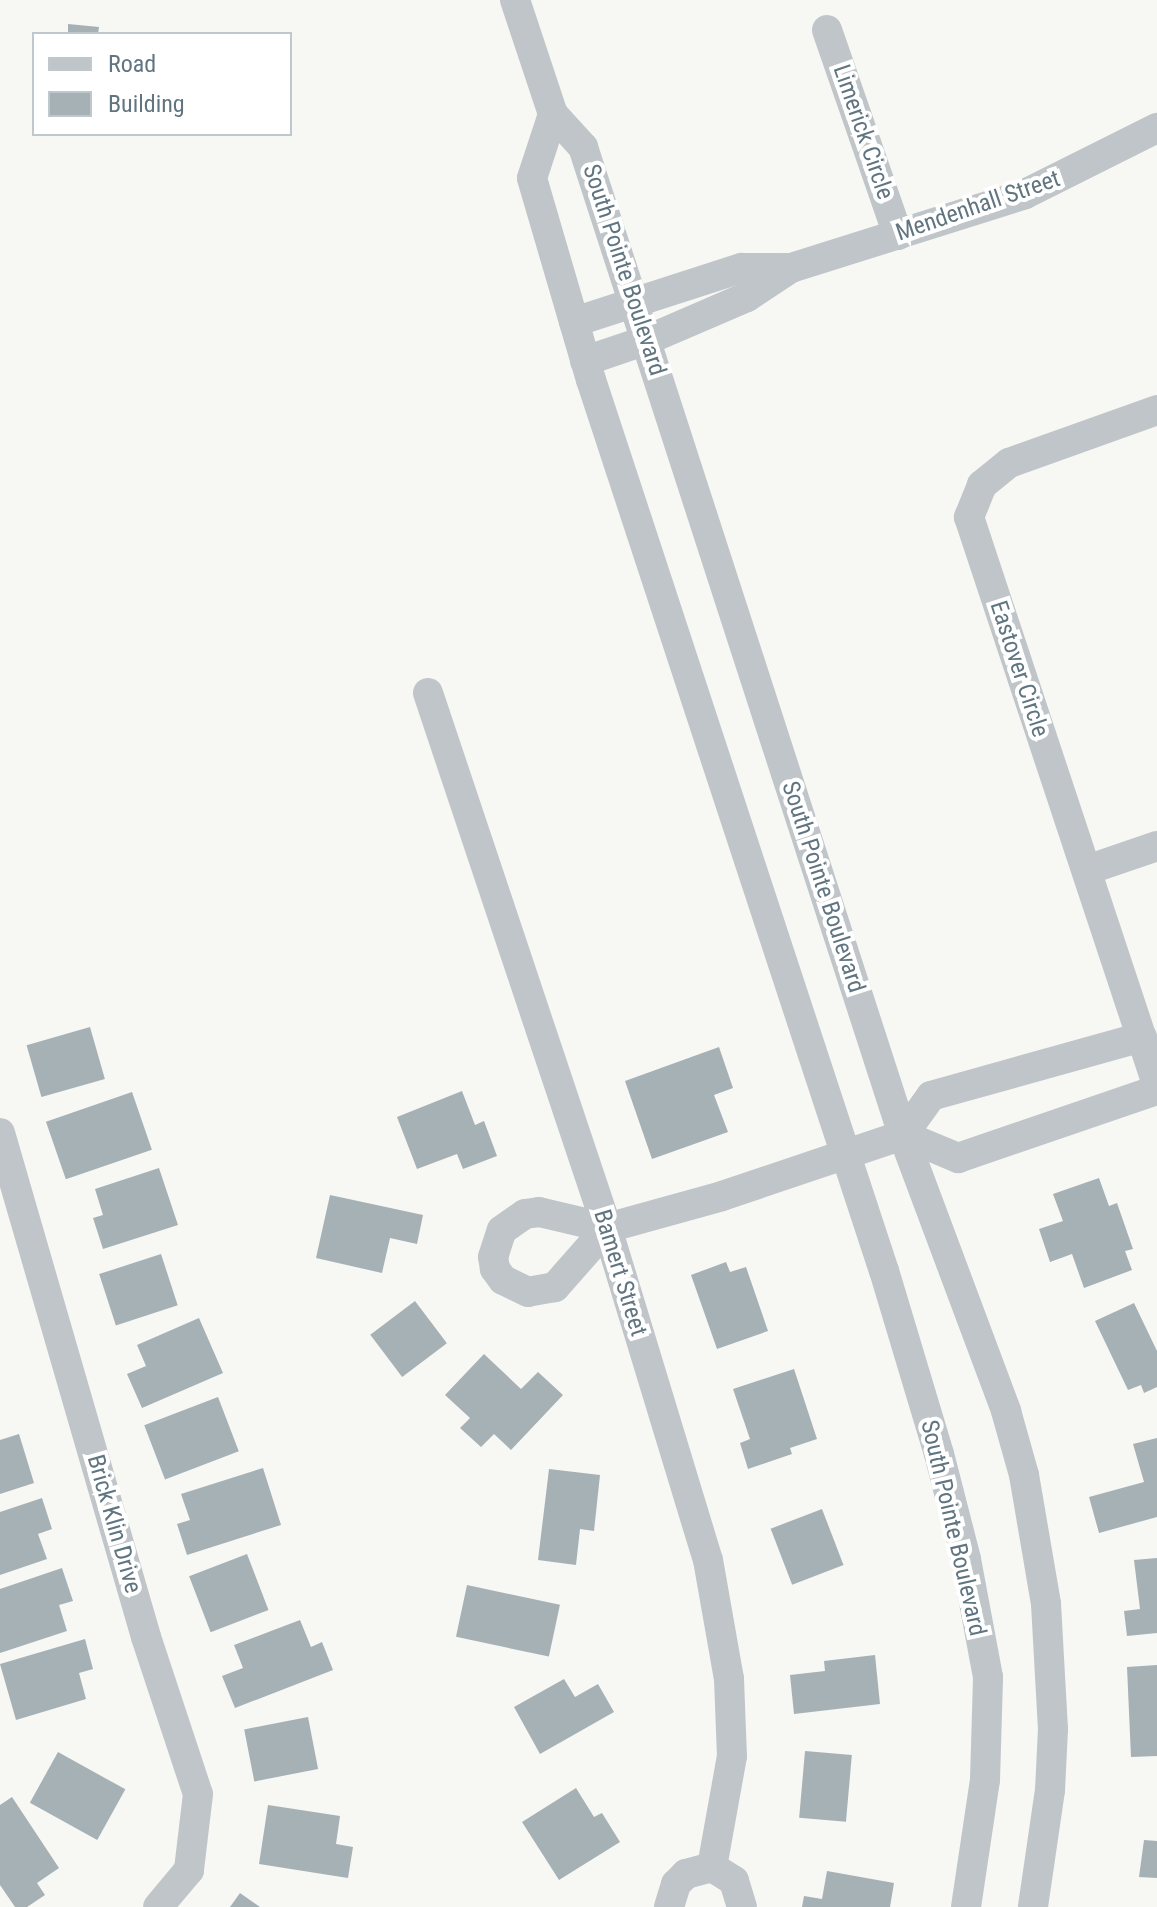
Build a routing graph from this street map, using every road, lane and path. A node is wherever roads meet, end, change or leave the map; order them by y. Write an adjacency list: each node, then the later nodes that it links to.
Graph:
1 (515, 0): 3 (street)
2 (827, 30): 5 (street, Limerick Circle)
3 (553, 114): 7 (street, South Pointe Boulevard); 8 (street, South Pointe Boulevard)
4 (1157, 128): 5 (street, Mendenhall Street)
5 (898, 235): 6 (street, Mendenhall Street)
6 (791, 268): 7 (street, Mendenhall Street); 9 (street, Mendenhall Street)
7 (635, 304): 8 (street, Mendenhall Street); 9 (street, South Pointe Boulevard)
8 (574, 322): 10 (street, South Pointe Boulevard)
9 (647, 340): 10 (street, Mendenhall Street); 19 (street, South Pointe Boulevard)
10 (585, 361): 20 (street, South Pointe Boulevard)
11 (1157, 410): 14 (street, Eastover Circle)
12 (428, 693): 21 (street, Bamert Street)
13 (1157, 846): 14 (street)
14 (1087, 870): 15 (street, Eastover Circle)
15 (1142, 1037): 16 (street, Eastover Circle); 19 (street)
16 (1157, 1084)
17 (1157, 1090): 19 (street)
18 (0, 1133): 23 (street, Brick Klin Drive)
19 (903, 1135): 20 (street); 27 (street, South Pointe Boulevard)
20 (846, 1152): 21 (street); 26 (street, South Pointe Boulevard)
21 (607, 1228): 22 (street, Bamert Street)
22 (712, 1867): 24 (street); 25 (street)
23 (158, 1907)
24 (669, 1907)
25 (742, 1907)
26 (966, 1907)
27 (1033, 1907)

